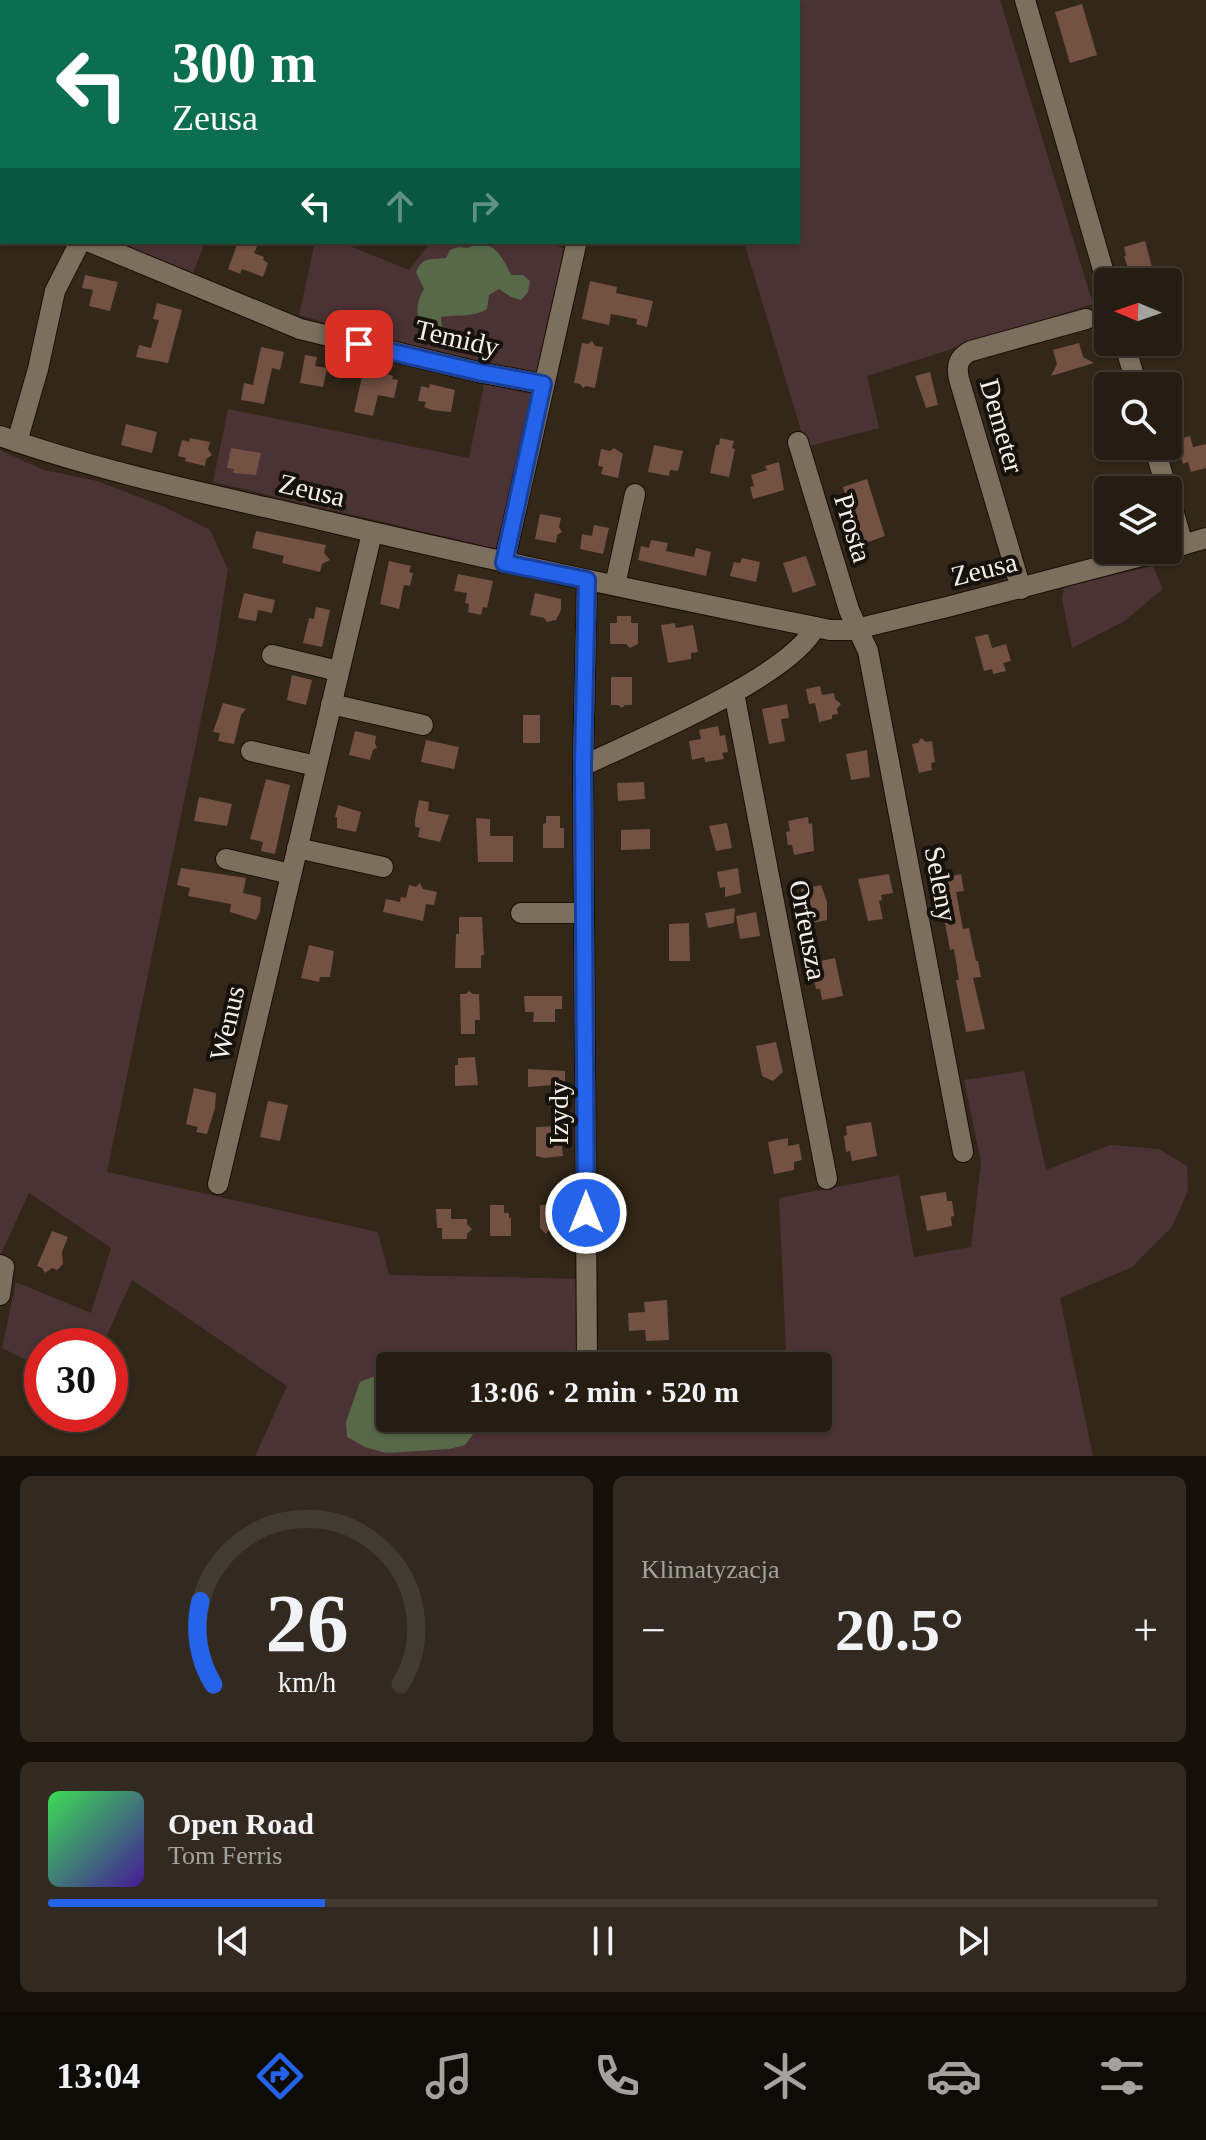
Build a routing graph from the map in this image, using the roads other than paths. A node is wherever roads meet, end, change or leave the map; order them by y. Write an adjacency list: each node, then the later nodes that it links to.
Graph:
1 (1025, 0): 5 (street)
2 (79, 244): 8 (street)
3 (95, 244): 7 (street, Temidy)
4 (576, 245): 7 (street)
5 (1103, 268)
6 (1086, 319): 18 (street, Demeter)
7 (543, 384): 14 (street)
8 (9, 439): 11 (street, Zeusa)
9 (798, 442): 20 (street, Prosta)
10 (635, 494): 17 (street)
11 (372, 533): 14 (street, Zeusa); 22 (street, Wenus)
12 (1206, 538): 13 (street, Zeusa)
13 (1182, 545)
14 (504, 563): 16 (street, Zeusa)
15 (1113, 564): 18 (street, Zeusa)
16 (587, 580): 17 (street, Zeusa); 28 (street, Izydy)
17 (615, 585): 19 (street, Zeusa)
18 (1021, 589): 20 (street, Zeusa)
19 (815, 627): 20 (street, Zeusa); 23 (street)
20 (858, 628): 35 (street, Seleny)
21 (272, 655): 22 (street)
22 (338, 671): 24 (street, Wenus)
23 (734, 693): 28 (street); 36 (street, Orfeusza)
24 (331, 704): 25 (street); 27 (street, Wenus)
25 (423, 725)
26 (251, 751): 27 (street)
27 (316, 766): 29 (street, Wenus)
28 (583, 766): 34 (street, Izydy)
29 (297, 848): 31 (street); 32 (street, Wenus)
30 (226, 859): 32 (street)
31 (383, 867)
32 (291, 874): 37 (street, Wenus)
33 (521, 913): 34 (street)
34 (584, 913): 40 (street, Izydy)
35 (963, 1152)
36 (827, 1179)
37 (218, 1184)
38 (0, 1265): 39 (street)
39 (0, 1295)
40 (587, 1352)

